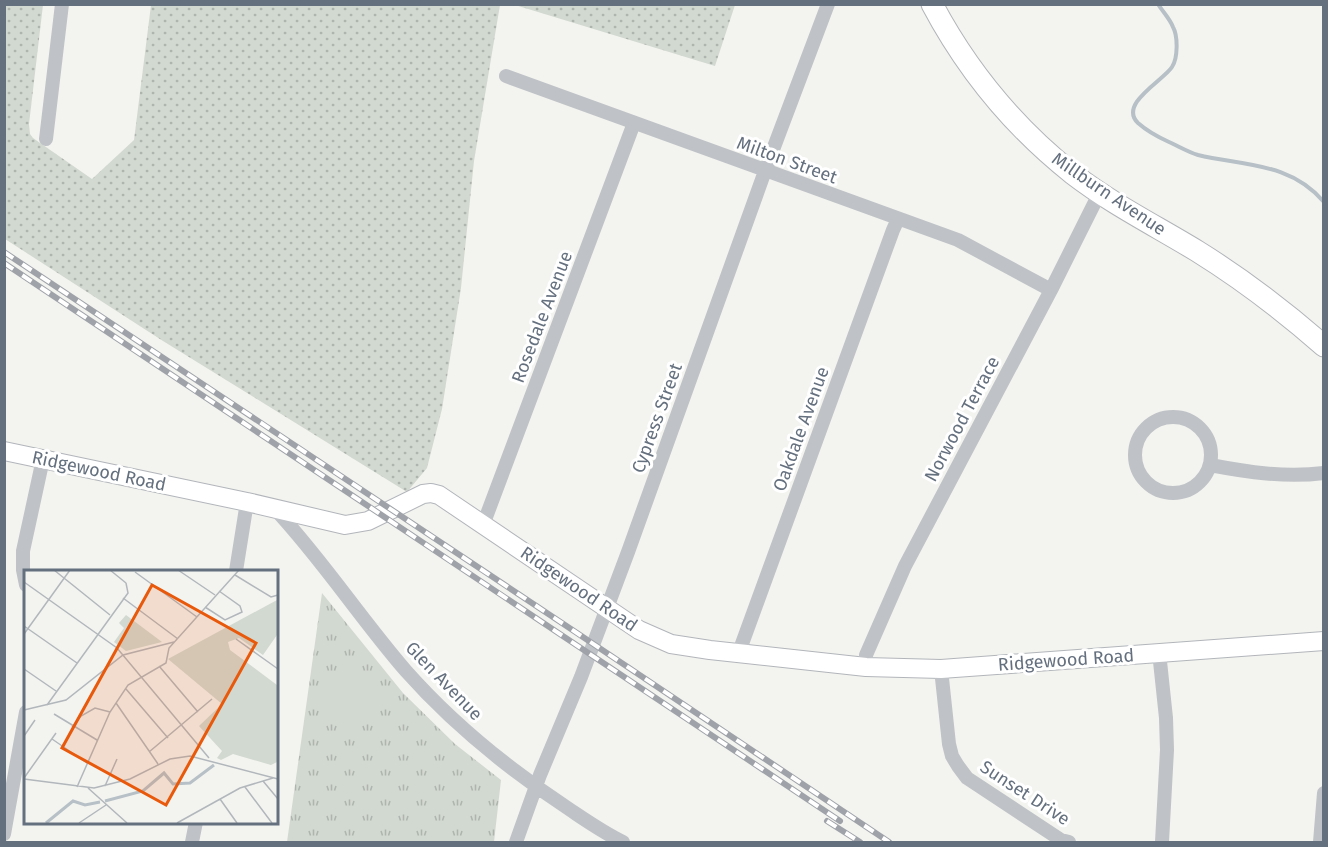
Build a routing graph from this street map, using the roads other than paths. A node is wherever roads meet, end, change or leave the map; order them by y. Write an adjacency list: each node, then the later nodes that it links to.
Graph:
1 (62, 4): 6 (street)
2 (828, 4): 7 (street, Cypress Street)
3 (932, 4): 8 (main road, Millburn Avenue)
4 (506, 76): 5 (street, Milton Street)
5 (634, 123): 7 (street, Milton Street); 18 (street, Rosedale Avenue)
6 (46, 139)
7 (765, 171): 9 (street, Milton Street); 21 (street, Cypress Street)
8 (1100, 192): 10 (street, Norwood Terrace); 11 (main road, Millburn Avenue)
9 (898, 219): 10 (street, Milton Street); 23 (street, Oakdale Avenue)
10 (1051, 290): 25 (street, Norwood Terrace)
11 (1323, 346)
12 (4, 451): 13 (street, Ridgewood Road)
13 (43, 459): 16 (street, Ridgewood Road); 20 (street)
14 (1210, 465): 14 (street); 15 (street)
15 (1323, 473)
16 (247, 501): 17 (street, Ridgewood Road); 19 (street)
17 (274, 508): 18 (street, Ridgewood Road); 28 (street, Glen Avenue)
18 (483, 525): 21 (street, Ridgewood Road)
19 (236, 570)
20 (24, 575)
21 (606, 608): 23 (street, Ridgewood Road); 28 (street, Cypress Street)
22 (1323, 641): 24 (street, Ridgewood Road)
23 (738, 652): 25 (street, Ridgewood Road)
24 (1159, 652): 26 (street, Ridgewood Road); 36 (street)
25 (866, 667): 26 (street, Ridgewood Road)
26 (941, 669): 35 (street, Sunset Drive)
27 (24, 723): 31 (street)
28 (536, 787): 33 (street, Cypress Street); 34 (street, Glen Avenue)
29 (1323, 793): 37 (street)
30 (196, 823): 32 (street)
31 (4, 834)
32 (192, 843)
33 (516, 843)
34 (623, 843)
35 (1069, 843)
36 (1162, 843)
37 (1320, 843)

